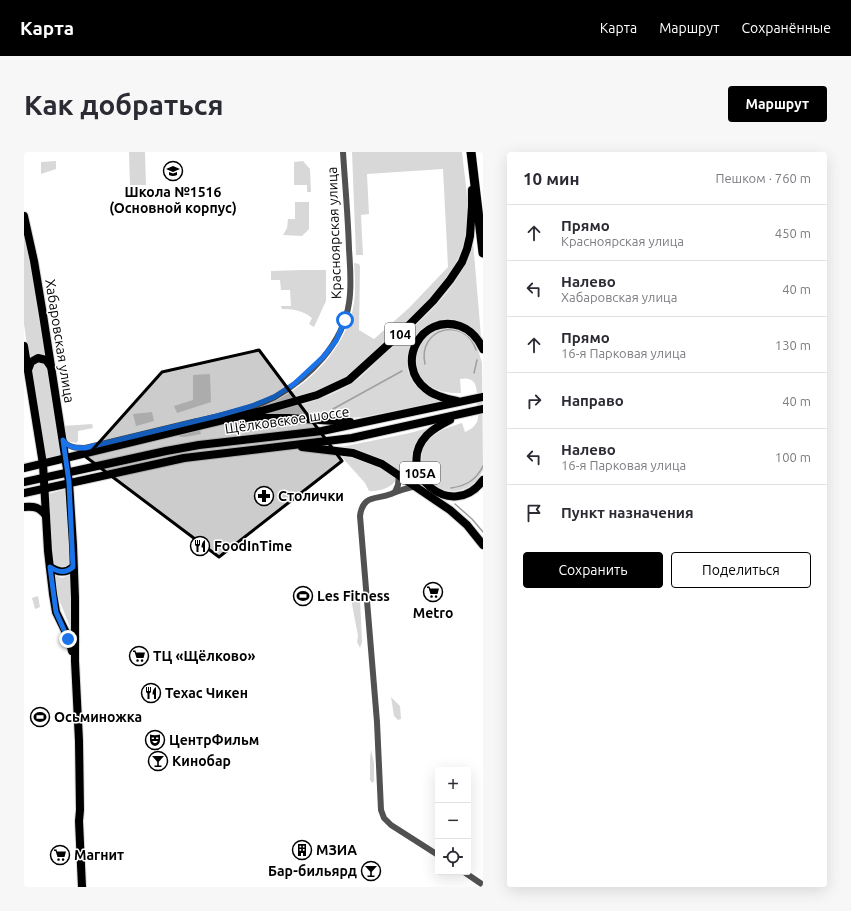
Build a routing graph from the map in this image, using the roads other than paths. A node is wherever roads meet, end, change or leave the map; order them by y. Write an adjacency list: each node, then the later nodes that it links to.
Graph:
1 (343, 152): 15 (street, Красноярская улица)
2 (471, 153): 4 (highway); 13 (main road, 104)
3 (24, 216): 7 (main road, Хабаровская улица)
4 (483, 253)
5 (24, 346): 8 (main road)
6 (483, 349): 10 (main road)
7 (52, 368): 8 (main road); 15 (main road, Хабаровская улица)
8 (28, 372): 18 (main road)
9 (483, 396): 10 (main road, Щёлковское шоссе)
10 (461, 402): 14 (main road, Щёлковское шоссе)
11 (483, 409): 12 (main road, Щёлковское шоссе)
12 (460, 414): 16 (main road, Щёлковское шоссе); 23 (main road, 105A)
13 (220, 421): 14 (main road); 17 (main road)
14 (363, 423): 20 (main road, Щёлковское шоссе)
15 (63, 440): 17 (main road, Хабаровская улица)
16 (293, 445): 21 (main road); 25 (main road, Щёлковское шоссе)
17 (66, 459): 18 (main road); 20 (main road, Хабаровская улица)
18 (43, 464): 19 (main road); 22 (main road)
19 (24, 468)
20 (68, 472): 22 (main road, Щёлковское шоссе); 25 (main road, Хабаровская улица)
21 (398, 474): 26 (main road); 28 (street)
22 (44, 478): 24 (main road, Щёлковское шоссе); 27 (main road)
23 (483, 480)
24 (24, 482)
25 (69, 482): 27 (main road, Щёлковское шоссе); 34 (main road, Хабаровская улица)
26 (416, 486): 28 (street); 32 (main road)
27 (44, 488): 29 (main road, Щёлковское шоссе); 31 (main road)
28 (395, 492): 36 (street)
29 (24, 493)
30 (24, 507): 31 (main road)
31 (46, 516): 33 (main road)
32 (483, 545)
33 (50, 567): 34 (main road); 35 (main road)
34 (73, 567): 35 (main road, Хабаровская улица)
35 (75, 661): 39 (main road)
36 (435, 853)
37 (468, 875): 38 (street)
38 (483, 885)
39 (82, 887)

